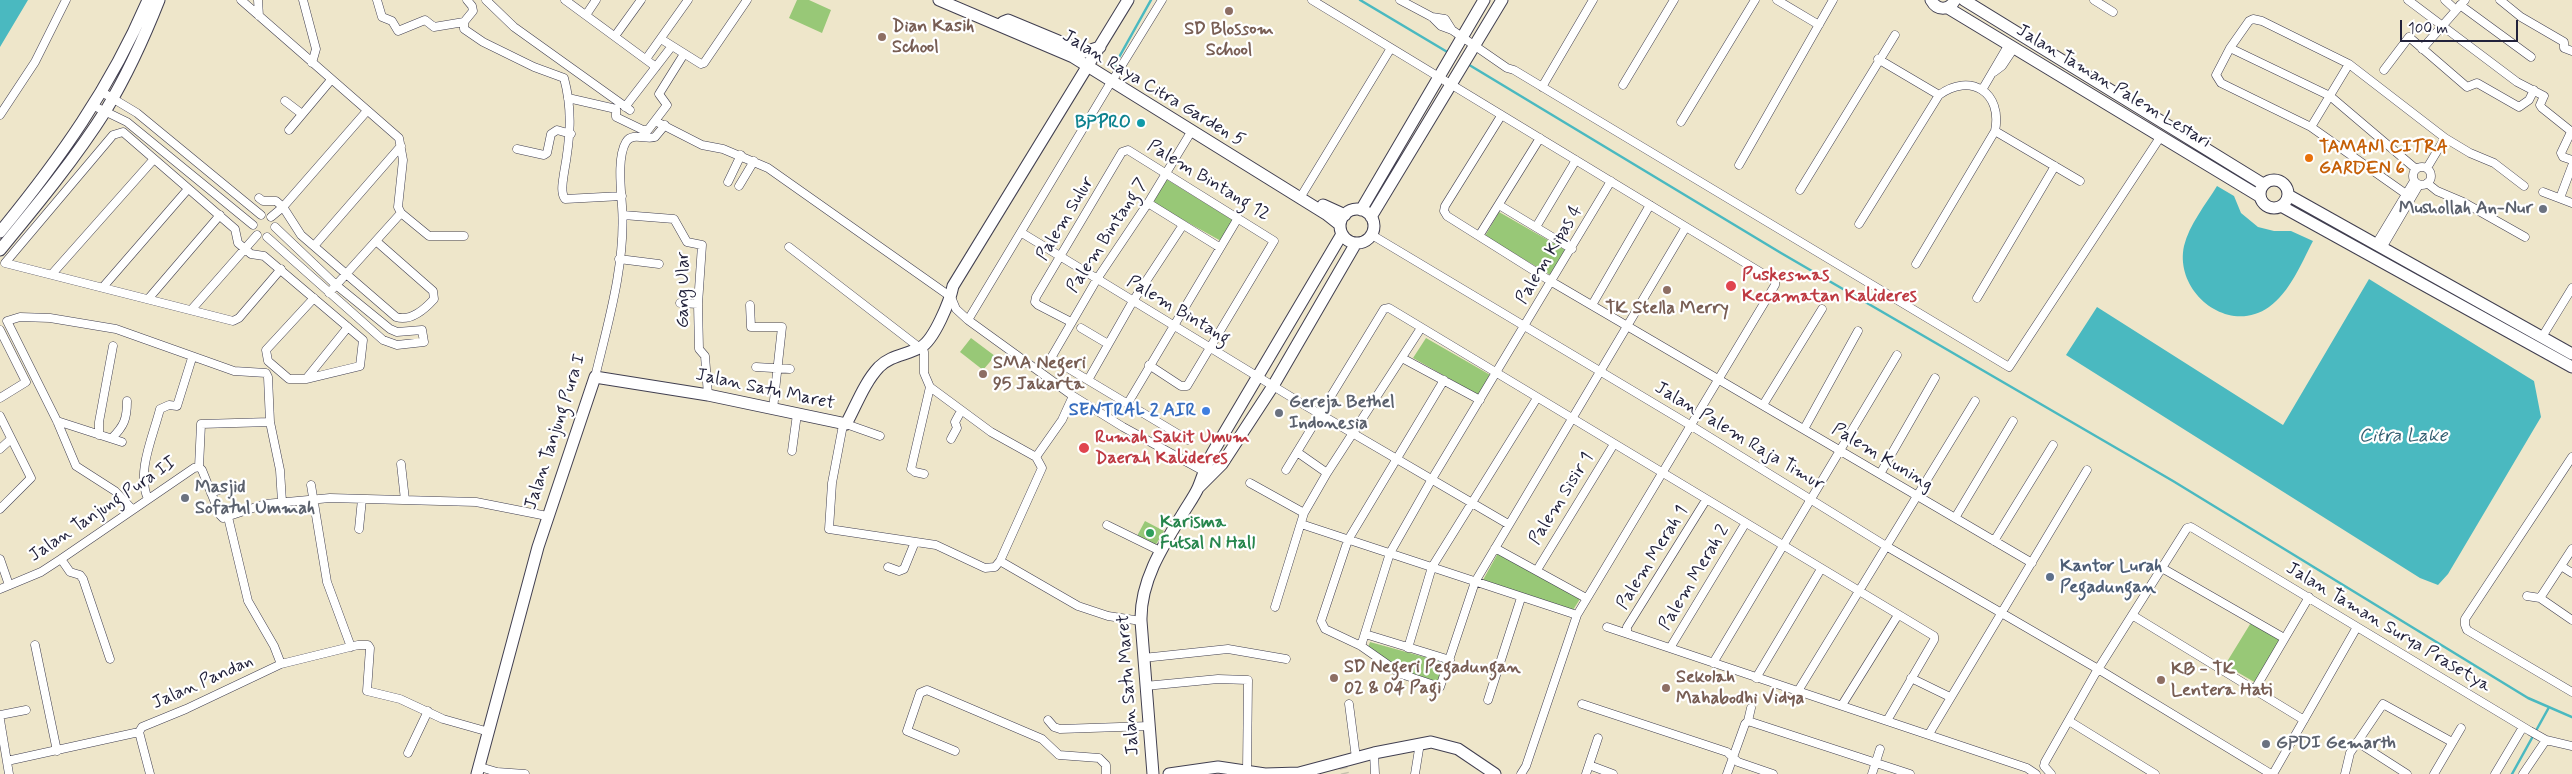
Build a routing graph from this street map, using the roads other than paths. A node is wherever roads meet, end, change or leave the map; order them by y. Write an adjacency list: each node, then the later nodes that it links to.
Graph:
1 (66, 0): 82 (street)
2 (148, 0): 73 (street)
3 (159, 0): 76 (street)
4 (241, 0): 39 (street)
5 (258, 0): 39 (street)
6 (303, 0): 60 (street)
7 (377, 0): 40 (street)
8 (467, 0): 40 (street)
9 (486, 0): 63 (street)
10 (565, 0): 38 (street)
11 (596, 0): 38 (street)
12 (640, 0): 46 (street)
13 (688, 0): 47 (street)
14 (746, 0): 56 (street)
15 (939, 0): 62 (street, Jalan Raya Citra Garden 5)
16 (953, 0): 41 (street, Jalan Raya Citra Garden 5)
17 (1128, 0): 51 (street)
18 (1162, 0): 67 (street)
19 (1312, 0): 52 (street)
20 (1400, 0): 34 (street)
21 (1484, 0): 44 (street)
22 (1502, 0): 48 (street)
23 (1593, 0): 70 (street)
24 (1674, 0): 69 (street)
25 (1755, 0): 85 (street)
26 (1777, 0): 42 (street)
27 (1833, 0): 42 (street)
28 (1931, 0): 35 (street, Jalan Taman Palem Lestari)
29 (1964, 0): 114 (street, Jalan Taman Palem Lestari)
30 (2094, 0): 37 (street)
31 (2408, 0): 43 (street)
32 (2445, 0): 36 (street)
33 (2500, 0): 55 (street)
34 (1410, 2): 44 (street)
35 (1952, 4): 50 (street, Jalan Taman Palem Lestari)
36 (2460, 5): 43 (street); 57 (street)
37 (2113, 12)
38 (586, 15): 46 (street)
39 (259, 16): 60 (street)
40 (464, 22): 77 (street)
41 (1002, 22): 51 (street); 62 (street, Jalan Raya Citra Garden 5)
42 (1819, 25): 104 (street)
43 (2441, 26): 54 (street); 72 (street)
44 (1457, 33): 48 (street); 65 (street)
45 (1895, 35): 59 (street)
46 (615, 36): 58 (street)
47 (661, 39): 49 (street); 58 (street)
48 (1475, 45): 68 (street); 70 (street)
49 (672, 46): 56 (street); 63 (street)
50 (2012, 46): 71 (street); 93 (street, Jalan Taman Palem Lestari)
51 (1100, 47): 62 (street)
52 (1391, 48): 65 (street); 120 (street)
53 (2230, 48): 61 (street); 75 (street); 87 (street)
54 (2422, 49): 64 (street); 72 (street)
55 (2572, 51)
56 (684, 54): 84 (street)
57 (2532, 57)
58 (646, 59): 63 (street)
59 (1878, 59): 74 (street); 118 (street)
60 (312, 63): 66 (street)
61 (2349, 64): 75 (street); 95 (street)
62 (1086, 66): 67 (street, Jalan Raya Citra Garden 5); 178 (street)
63 (656, 67)
64 (2384, 70)
65 (1438, 76): 68 (street); 133 (street)
66 (331, 80): 80 (street); 81 (street)
67 (1113, 80): 90 (street, Jalan Raya Citra Garden 5); 120 (street, Jalan Raya Citra Garden 5); 149 (street)
68 (1450, 84): 83 (street); 138 (street)
69 (1623, 86)
70 (1542, 87): 93 (street)
71 (1982, 90): 74 (street); 89 (street)
72 (2534, 90): 91 (street)
73 (102, 92): 76 (street); 79 (street)
74 (1939, 95): 141 (street)
75 (2330, 96): 87 (street); 108 (street)
76 (113, 98): 79 (street); 136 (street)
77 (568, 98): 84 (street); 92 (street)
78 (285, 100): 81 (street)
79 (100, 109): 144 (street); 148 (street); 164 (street)
80 (366, 112): 96 (street); 132 (street)
81 (302, 114): 88 (street)
82 (0, 115)
83 (1501, 116): 94 (street); 153 (street, Palem Kuning)
84 (656, 121): 86 (street)
85 (1681, 122)
86 (664, 125): 99 (street); 123 (street, Jalan Tanjung Pura I)
87 (2311, 127): 121 (street)
88 (289, 130)
89 (1995, 131): 105 (street); 168 (street)
90 (1191, 132): 109 (street, Palem Bintang 7); 143 (street, Jalan Raya Citra Garden 5)
91 (2572, 132): 102 (street)
92 (571, 134): 97 (street); 123 (street)
93 (2161, 136): 124 (street, Jalan Taman Palem Lestari)
94 (1540, 138): 101 (street); 129 (street)
95 (2445, 138): 107 (street); 116 (street)
96 (401, 146): 134 (street); 158 (street)
97 (517, 149)
98 (1125, 150): 109 (street, Palem Bintang 12); 165 (street, Palem Sulur)
99 (741, 156): 103 (street); 112 (street)
100 (154, 159): 117 (street); 170 (street); 170 (street)
101 (1576, 160): 110 (street); 146 (street)
102 (2572, 160)
103 (754, 161): 115 (street); 178 (street)
104 (1738, 165)
105 (2055, 166): 111 (street); 181 (street)
106 (2572, 166): 126 (street)
107 (2427, 168): 108 (street); 113 (street)
108 (2416, 169): 113 (street)
109 (1165, 174): 127 (street, Palem Bintang 7); 140 (street, Palem Bintang 12)
110 (1611, 181): 130 (street); 163 (street, Palem Kipas 4)
111 (2080, 181)
112 (728, 182)
113 (2420, 183): 121 (street); 155 (street); 159 (street)
114 (2263, 184): 122 (street); 124 (street)
115 (739, 186)
116 (2524, 186)
117 (188, 189): 135 (street); 175 (street)
118 (1800, 190)
119 (2543, 192): 126 (street)
120 (1303, 193): 143 (street, Jalan Raya Citra Garden 5)
121 (2406, 194): 159 (street)
122 (2288, 195): 131 (street); 159 (street)
123 (622, 196): 137 (street, Jalan Tanjung Pura I)
124 (2259, 196): 131 (street)
125 (258, 198): 132 (street)
126 (2560, 198): 128 (street)
127 (1148, 203): 142 (street); 172 (street, Palem Bintang 7)
128 (2572, 203)
129 (1498, 205): 146 (street); 153 (street)
130 (1650, 205): 147 (street); 186 (street)
131 (2281, 206): 210 (street)
132 (283, 207): 139 (street); 158 (street)
133 (1361, 210): 138 (street); 143 (street)
134 (401, 212): 152 (street); 156 (street)
135 (220, 215): 162 (street); 179 (street)
136 (261, 215): 139 (street); 144 (street)
137 (623, 215): 166 (street, Jalan Tanjung Pura I); 184 (street, Gang Ular)
138 (1372, 217): 151 (street)
139 (271, 218): 145 (street)
140 (1238, 218): 161 (street); 203 (street, Palem Bintang 12)
141 (1859, 224)
142 (1183, 225): 161 (street); 182 (street)
143 (1342, 225): 157 (street); 215 (street, Jalan Satu Maret)
144 (253, 226): 150 (street)
145 (275, 226): 154 (street); 174 (street)
146 (1536, 227): 163 (street)
147 (1686, 227): 192 (street); 217 (street)
148 (0, 232)
149 (1022, 233): 165 (street, Palem Bintang); 189 (street)
150 (257, 235): 154 (street); 162 (street)
151 (1372, 235): 157 (street); 196 (street, Jalan Palem Raja Timur)
152 (464, 236)
153 (1479, 236): 173 (street, Palem Kuning)
154 (267, 237): 177 (street)
155 (2525, 237)
156 (376, 241): 171 (street); 171 (street)
157 (1356, 243): 222 (street, Jalan Satu Maret)
158 (314, 246): 171 (street)
159 (2379, 246): 199 (street)
160 (789, 247): 202 (street)
161 (1219, 247): 191 (street)
162 (245, 249): 169 (street); 187 (street)
163 (1572, 249): 173 (street, Palem Kipas 4)
164 (0, 250)
165 (1061, 257): 172 (street, Palem Bintang); 190 (street, Palem Sulur)
166 (619, 259): 167 (street); 216 (street, Jalan Tanjung Pura I)
167 (659, 264)
168 (1916, 264)
169 (280, 269): 180 (street); 187 (street)
170 (52, 274): 175 (street)
171 (347, 274): 174 (street)
172 (1097, 279): 182 (street, Palem Bintang); 190 (street, Palem Bintang 7)
173 (1552, 282): 186 (street, Palem Kuning); 196 (street, Palem Kipas 4)
174 (336, 285): 177 (street); 177 (street)
175 (103, 287): 179 (street)
176 (2572, 288): 199 (street)
177 (329, 293)
178 (951, 297): 189 (street); 202 (street)
179 (149, 298): 187 (street)
180 (314, 298): 193 (street); 219 (street)
181 (1977, 298)
182 (1133, 301): 191 (street, Palem Bintang); 200 (street)
183 (680, 303): 184 (street)
184 (698, 304): 224 (street, Gang Ular)
185 (750, 305): 211 (street)
186 (1592, 305): 192 (street, Palem Kuning)
187 (192, 309)
188 (1822, 309): 232 (street)
189 (968, 320): 225 (street)
190 (1071, 322): 220 (street, Palem Bintang 7)
191 (1173, 325): 203 (street, Palem Bintang); 208 (street)
192 (1628, 325): 213 (street); 217 (street, Palem Kuning)
193 (348, 327): 219 (street); 219 (street)
194 (1081, 328): 200 (street)
195 (1421, 328): 207 (street); 214 (street); 236 (street)
196 (1524, 328): 213 (street, Jalan Palem Raja Timur); 214 (street, Palem Kipas 4)
197 (0, 330): 226 (street)
198 (1858, 331): 244 (street)
199 (2542, 337): 204 (street)
200 (1108, 344): 220 (street)
201 (113, 346): 246 (street)
202 (921, 347): 223 (street); 242 (street, Jalan Satu Maret)
203 (1210, 348): 208 (street); 215 (street, Palem Bintang)
204 (2572, 354)
205 (1897, 355): 256 (street)
206 (192, 358): 239 (street); 240 (street); 277 (street)
207 (1402, 358): 221 (street); 245 (street)
208 (1149, 365): 231 (street)
209 (756, 367): 211 (street)
210 (2572, 367)
211 (777, 368): 212 (street); 233 (street)
212 (790, 369)
213 (1601, 372): 238 (street); 243 (street, Jalan Palem Raja Timur)
214 (1496, 373): 227 (street); 228 (street, Palem Kipas 4)
215 (1259, 376): 222 (street, Palem Bintang); 269 (street, Jalan Satu Maret)
216 (595, 377): 224 (street, Jalan Satu Maret); 288 (street, Jalan Tanjung Pura I)
217 (1718, 378): 232 (street, Palem Kuning); 243 (street)
218 (1935, 378): 270 (street)
219 (306, 379)
220 (1088, 380): 231 (street)
221 (1444, 380): 228 (street); 261 (street)
222 (1273, 386): 236 (street, Palem Bintang); 269 (street, Jalan Satu Maret)
223 (930, 387): 234 (street); 268 (street)
224 (708, 395): 233 (street, Jalan Satu Maret)
225 (1073, 396): 259 (street); 269 (street)
226 (0, 398)
227 (1537, 398): 238 (street); 284 (street)
228 (1480, 400): 271 (street, Palem Kipas 4)
229 (127, 401): 248 (street)
230 (1975, 401): 276 (street)
231 (1128, 403): 251 (street)
232 (1763, 405): 244 (street, Palem Kuning)
233 (773, 409): 235 (street, Jalan Satu Maret)
234 (961, 411): 250 (street); 259 (street)
235 (797, 414): 242 (street, Jalan Satu Maret); 257 (street)
236 (1320, 414): 245 (street, Palem Bintang); 258 (street)
237 (0, 416): 249 (street)
238 (1572, 419): 253 (street); 292 (street)
239 (57, 421): 246 (street); 286 (street)
240 (270, 422): 263 (street); 283 (street)
241 (2013, 422): 290 (street)
242 (844, 424): 247 (street); 298 (street)
243 (1690, 425): 267 (street); 279 (street, Jalan Palem Raja Timur)
244 (1804, 429): 256 (street, Palem Kuning)
245 (1352, 433): 261 (street, Palem Bintang); 266 (street)
246 (99, 435): 248 (street)
247 (880, 436)
248 (112, 438): 252 (street)
249 (11, 439): 255 (street); 285 (street)
250 (951, 439)
251 (1188, 440)
252 (122, 442)
253 (1614, 444): 267 (street); 314 (street, Palem Sisir 1)
254 (2053, 445): 297 (street)
255 (0, 449)
256 (1842, 451): 270 (street, Palem Kuning); 279 (street)
257 (792, 452)
258 (1297, 452): 264 (street); 266 (street)
259 (1036, 457): 307 (street)
260 (2572, 457): 354 (street)
261 (1396, 459): 271 (street, Palem Bintang); 296 (street)
262 (401, 464): 281 (street)
263 (199, 467): 275 (street, Jalan Tanjung Pura II); 277 (street, Jalan Tanjung Pura II)
264 (1286, 470)
265 (2087, 470): 308 (street)
266 (1327, 473): 287 (street)
267 (1660, 473): 282 (street); 323 (street)
268 (924, 474)
269 (1208, 474): 303 (street, Jalan Satu Maret)
270 (1880, 474): 276 (street, Palem Kuning)
271 (1432, 479): 284 (street, Palem Bintang); 304 (street, Palem Kipas 4)
272 (1250, 484): 287 (street)
273 (311, 485): 280 (street)
274 (229, 486): 275 (street)
275 (211, 494): 289 (street, Jalan Tanjung Pura II)
276 (1917, 496): 290 (street, Palem Kuning); 300 (street)
277 (148, 499): 286 (street, Jalan Tanjung Pura II)
278 (362, 499): 280 (street); 281 (street); 295 (street)
279 (1811, 499): 299 (street); 300 (street, Jalan Palem Raja Timur)
280 (314, 500): 283 (street); 339 (street)
281 (405, 500): 288 (street)
282 (1706, 500): 293 (street); 334 (street, Palem Merah 1)
283 (282, 502): 289 (street)
284 (1472, 502): 292 (street, Palem Bintang); 311 (street)
285 (0, 509)
286 (132, 509): 306 (street, Jalan Tanjung Pura II)
287 (1304, 513): 291 (street)
288 (547, 516): 374 (street, Jalan Tanjung Pura I)
289 (228, 517): 347 (street)
290 (1955, 518): 297 (street, Palem Kuning)
291 (1301, 524): 296 (street); 325 (street)
292 (1508, 524): 301 (street)
293 (1745, 524): 299 (street); 341 (street, Palem Merah 2)
294 (1107, 525): 303 (street)
295 (359, 529)
296 (1348, 540): 304 (street); 338 (street)
297 (1994, 541): 308 (street, Palem Kuning)
298 (914, 542): 307 (street); 310 (street)
299 (1782, 546): 313 (street); 346 (street)
300 (1886, 546): 319 (street); 326 (street, Jalan Palem Raja Timur)
301 (1495, 548): 314 (street); 316 (street)
302 (2572, 549): 309 (street)
303 (1160, 550): 331 (street, Jalan Satu Maret)
304 (1390, 553): 311 (street); 335 (street, Palem Kipas 4)
305 (0, 559): 317 (street)
306 (61, 560): 317 (street, Jalan Tanjung Pura II); 344 (street)
307 (1000, 562): 331 (street)
308 (2032, 563): 326 (street)
309 (2561, 566): 315 (street); 324 (street)
310 (888, 567)
311 (1432, 567): 316 (street); 340 (street)
312 (2162, 568): 321 (street, Jalan Taman Surya Prasetya); 327 (street); 336 (street)
313 (1821, 569): 319 (street); 349 (street)
314 (1537, 570): 323 (street)
315 (2572, 573)
316 (1475, 582): 322 (street); 345 (street)
317 (9, 585): 318 (street, Jalan Tanjung Pura II)
318 (0, 589)
319 (1859, 591): 329 (street); 353 (street)
320 (2527, 596): 324 (street)
321 (2310, 597): 333 (street, Jalan Taman Surya Prasetya); 336 (street)
322 (1521, 598): 328 (street); 356 (street)
323 (1586, 598): 328 (street)
324 (2540, 598): 330 (street)
325 (1275, 607)
326 (2001, 612): 348 (street, Jalan Palem Raja Timur); 355 (street)
327 (2132, 614): 348 (street); 352 (street)
328 (1577, 615): 393 (street)
329 (1898, 615): 350 (street); 359 (street)
330 (2572, 620)
331 (1141, 621): 342 (street, Jalan Satu Maret)
332 (1607, 627): 334 (street)
333 (2357, 627): 366 (street); 372 (street, Jalan Taman Surya Prasetya)
334 (1627, 632): 341 (street)
335 (1365, 634): 338 (street, Palem Kipas 4); 340 (street)
336 (2284, 638): 352 (street)
337 (35, 645): 383 (street)
338 (1361, 646): 345 (street)
339 (351, 647): 347 (street, Jalan Pandan); 362 (street)
340 (1408, 648): 345 (street)
341 (1670, 648): 346 (street)
342 (1143, 658): 343 (street); 351 (street, Jalan Satu Maret)
343 (1286, 658)
344 (110, 659)
345 (1450, 660)
346 (1713, 663): 349 (street)
347 (281, 664): 373 (street, Jalan Pandan)
348 (2096, 671): 368 (street); 415 (street, Jalan Palem Raja Timur)
349 (1756, 678): 353 (street)
350 (1911, 678): 355 (street); 365 (street)
351 (1145, 686): 370 (street, Jalan Satu Maret); 394 (street)
352 (2255, 688): 366 (street)
353 (1798, 691): 359 (street)
354 (2572, 692)
355 (1950, 696): 375 (street)
356 (1488, 700)
357 (1348, 704): 387 (street)
358 (1582, 704): 388 (street)
359 (1842, 705): 365 (street)
360 (1751, 708): 367 (street)
361 (26, 710): 363 (street)
362 (428, 712): 374 (street); 385 (street)
363 (0, 715)
364 (1048, 720): 370 (street)
365 (1890, 720): 375 (street)
366 (2304, 720): 415 (street)
367 (1748, 721): 388 (street); 390 (street)
368 (2069, 721): 413 (street); 414 (street)
369 (0, 724): 389 (street)
370 (1150, 726): 399 (street, Jalan Satu Maret)
371 (2461, 728): 379 (street)
372 (2526, 729): 377 (street, Jalan Taman Surya Prasetya); 419 (street)
373 (139, 732): 383 (street, Jalan Pandan); 396 (street, Jalan Pandan)
374 (489, 732): 392 (street, Jalan Tanjung Pura I)
375 (1930, 734): 412 (street)
376 (1598, 738): 391 (street)
377 (2543, 738): 381 (street, Jalan Taman Surya Prasetya); 420 (street)
378 (2356, 742): 379 (street); 416 (street); 417 (street)
379 (2452, 742): 418 (street)
380 (1420, 743): 386 (street); 403 (street); 404 (street)
381 (2572, 746)
382 (1880, 749): 390 (street)
383 (57, 751): 389 (street, Jalan Pandan)
384 (955, 751): 398 (street)
385 (408, 753)
386 (1374, 753): 387 (street); 402 (street)
387 (1356, 758): 401 (street)
388 (1733, 758): 408 (street); 409 (street)
389 (7, 761): 395 (street)
390 (1876, 762): 410 (street); 411 (street)
391 (1589, 765): 406 (street); 407 (street)
392 (479, 770): 397 (street)
393 (1526, 770): 405 (street)
394 (1247, 771): 400 (street); 401 (street)
395 (9, 774)
396 (150, 774)
397 (525, 774)
398 (1106, 774)
399 (1153, 774)
400 (1169, 774)
401 (1265, 774)
402 (1375, 774)
403 (1415, 774)
404 (1495, 774)
405 (1521, 774)
406 (1586, 774)
407 (1613, 774)
408 (1727, 774)
409 (1773, 774)
410 (1872, 774)
411 (1910, 774)
412 (2036, 774)
413 (2051, 774)
414 (2155, 774)
415 (2272, 774)
416 (2344, 774)
417 (2407, 774)
418 (2434, 774)
419 (2496, 774)
420 (2523, 774)

